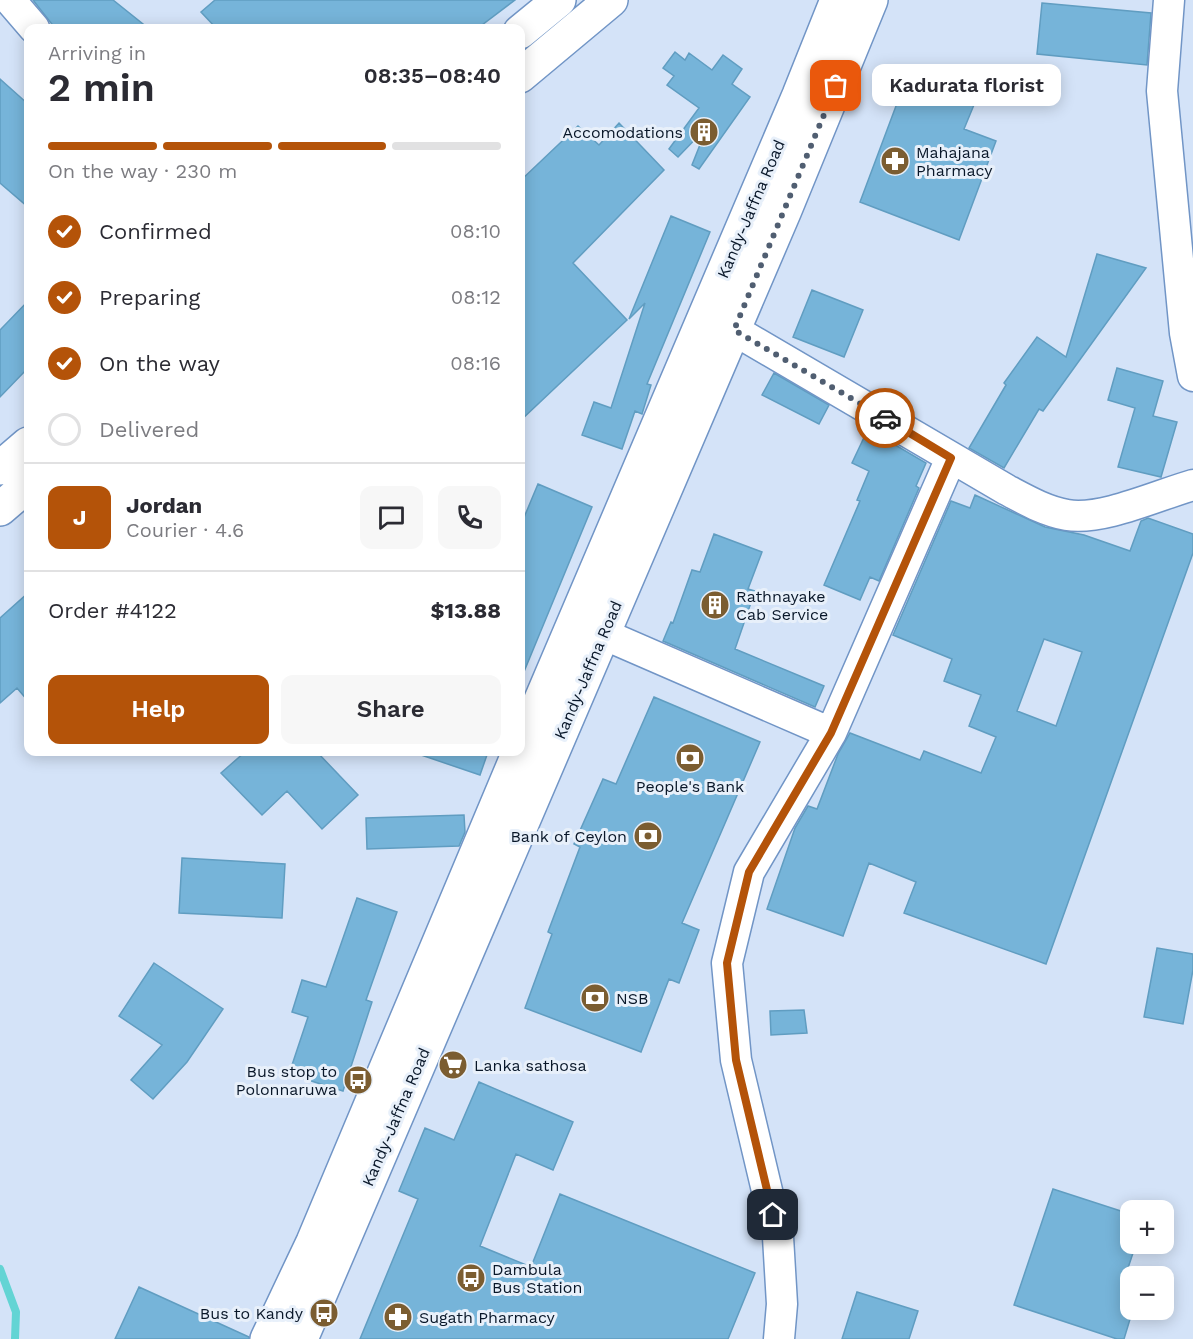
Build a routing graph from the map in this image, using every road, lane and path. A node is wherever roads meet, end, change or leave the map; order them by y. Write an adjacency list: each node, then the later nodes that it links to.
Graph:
1 (10, 0): 7 (street)
2 (559, 0): 8 (highway)
3 (611, 0): 9 (highway)
4 (837, 0): 18 (highway, Kandy-Jaffna Road)
5 (871, 0): 10 (highway, Kandy-Jaffna Road)
6 (1168, 0): 11 (street)
7 (30, 24)
8 (525, 28)
9 (525, 72)
10 (734, 330): 13 (street); 18 (highway, Kandy-Jaffna Road)
11 (1193, 376)
12 (24, 447): 14 (highway)
13 (951, 458): 15 (street); 20 (street)
14 (0, 468)
15 (1193, 485)
16 (24, 488): 17 (highway)
17 (0, 509)
18 (589, 628): 19 (highway, Kandy-Jaffna Road); 20 (street)
19 (553, 713): 21 (highway, Kandy-Jaffna Road); 24 (highway, Kandy-Jaffna Road)
20 (831, 733): 25 (street)
21 (525, 744)
22 (517, 756): 23 (highway, Kandy-Jaffna Road)
23 (267, 1339)
24 (301, 1339)
25 (779, 1339)

